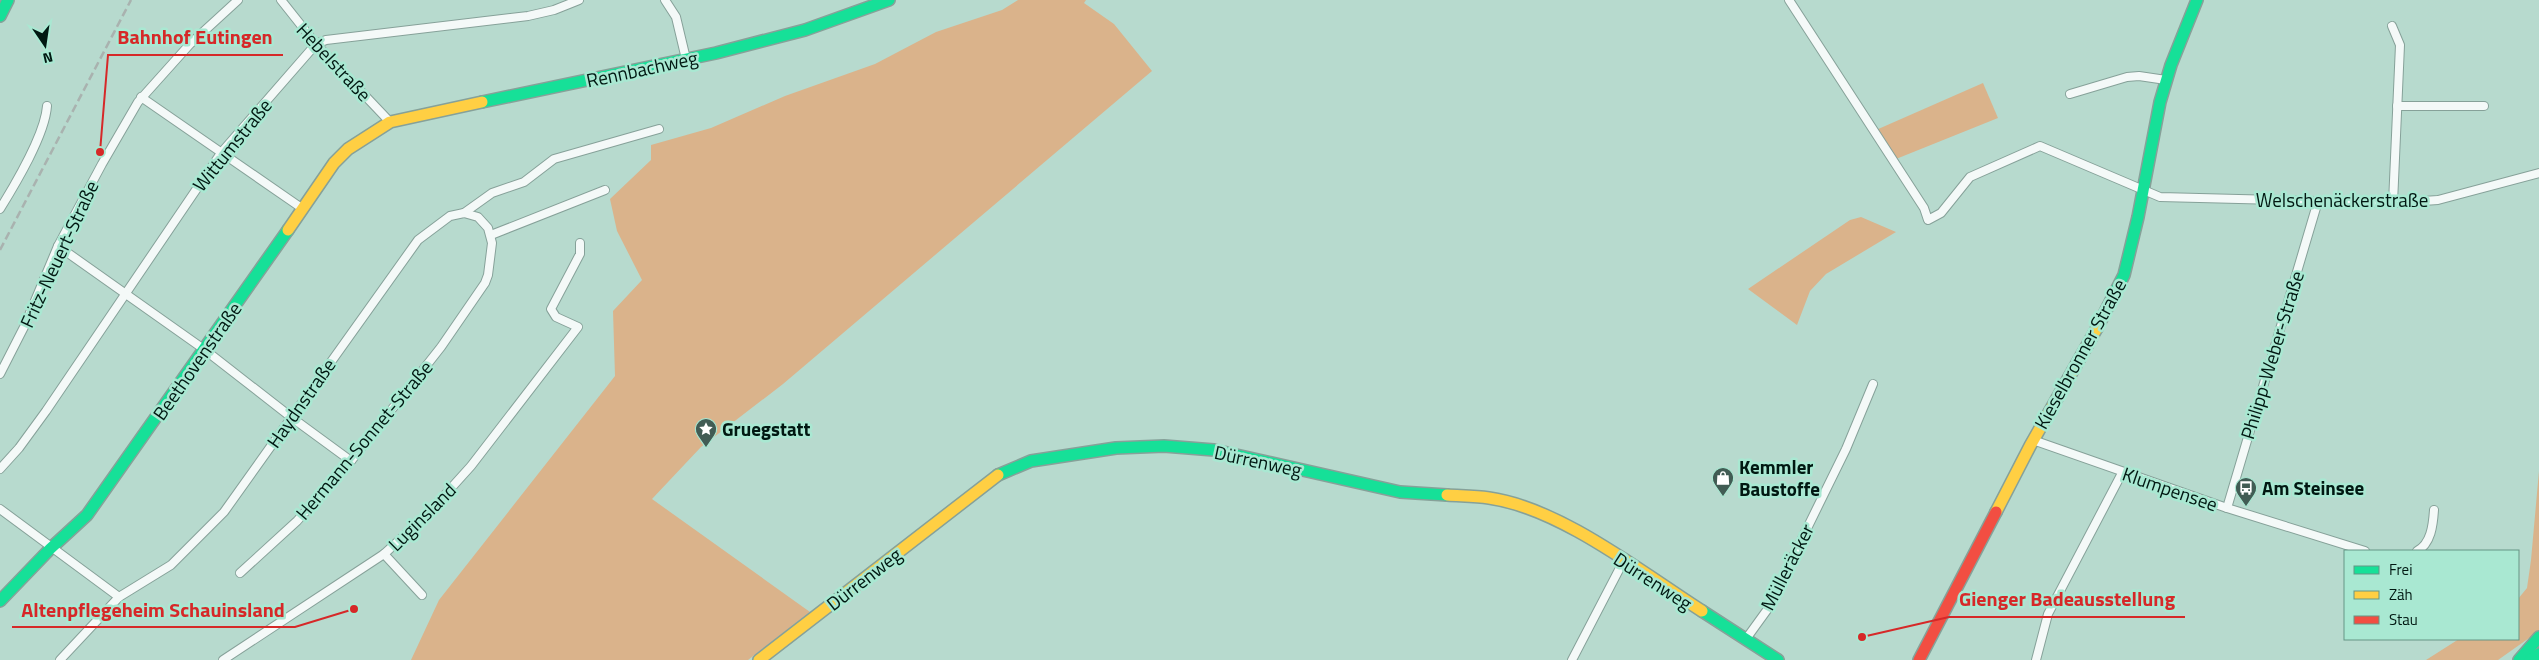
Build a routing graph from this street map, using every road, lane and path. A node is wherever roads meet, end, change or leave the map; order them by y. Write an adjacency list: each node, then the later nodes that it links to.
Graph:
1 (8, 0): 9 (main road)
2 (238, 0): 15 (street, Fritz-Neuert-Straße)
3 (281, 0): 11 (street, Hebelstraße)
4 (580, 0): 11 (street)
5 (665, 0): 12 (street)
6 (889, 0): 12 (main road, Rennbachweg)
7 (1789, 0): 24 (street)
8 (2197, 0): 13 (main road, Kieselbronner Straße)
9 (0, 16)
10 (2392, 26): 17 (street)
11 (316, 44): 19 (street, Hebelstraße); 21 (street, Wittumstraße)
12 (686, 59): 19 (main road, Rennbachweg)
13 (2166, 80): 14 (street); 24 (main road, Kieselbronner Straße)
14 (2070, 94)
15 (141, 97): 21 (street); 32 (street, Fritz-Neuert-Straße)
16 (47, 106): 27 (street)
17 (2397, 106): 18 (street); 26 (street)
18 (2484, 106)
19 (390, 122): 28 (main road, Beethovenstraße)
20 (659, 128): 29 (street, Haydnstraße)
21 (221, 153): 28 (street); 33 (street, Wittumstraße)
22 (2539, 173): 26 (street, Welschenäckerstraße)
23 (605, 190): 30 (street)
24 (2142, 190): 25 (street, Welschenäckerstraße); 38 (main road, Kieselbronner Straße)
25 (2318, 202): 26 (street, Welschenäckerstraße); 42 (street, Philipp-Weber-Straße)
26 (2394, 203)
27 (0, 209)
28 (303, 209): 34 (main road, Beethovenstraße)
29 (464, 213): 30 (street); 37 (street, Haydnstraße)
30 (491, 235): 39 (street, Hermann-Sonnet-Straße)
31 (580, 243): 48 (street, Luginsland)
32 (58, 246): 33 (street); 35 (street, Fritz-Neuert-Straße)
33 (125, 293): 34 (street); 40 (street, Wittumstraße)
34 (205, 350): 37 (street); 45 (main road, Beethovenstraße)
35 (0, 374)
36 (1873, 384): 55 (street, Mülleräcker)
37 (291, 417): 39 (street); 52 (street, Haydnstraße)
38 (2033, 440): 41 (street, Klumpensee); 62 (main road, Kieselbronner Straße)
39 (351, 461): 50 (street, Hermann-Sonnet-Straße)
40 (0, 469)
41 (2122, 473): 42 (street, Klumpensee); 63 (street)
42 (2227, 508): 46 (street, Klumpensee)
43 (0, 510): 45 (street)
44 (2434, 510): 47 (street)
45 (50, 548): 52 (street); 53 (main road, Beethovenstraße)
46 (2362, 550)
47 (2418, 550)
48 (384, 554): 51 (street); 58 (street, Luginsland)
49 (1623, 562): 55 (main road, Dürrenweg); 59 (main road, Dürrenweg); 60 (street)
50 (240, 573)
51 (422, 595)
52 (119, 597): 57 (street, Haydnstraße)
53 (0, 601)
54 (2539, 637): 64 (main road)
55 (1746, 640): 61 (main road, Dürrenweg)
56 (2539, 654): 65 (main road)
57 (60, 660)
58 (223, 660)
59 (759, 660)
60 (1572, 660)
61 (1778, 660)
62 (1919, 660)
63 (2036, 660)
64 (2519, 660)
65 (2530, 660)

